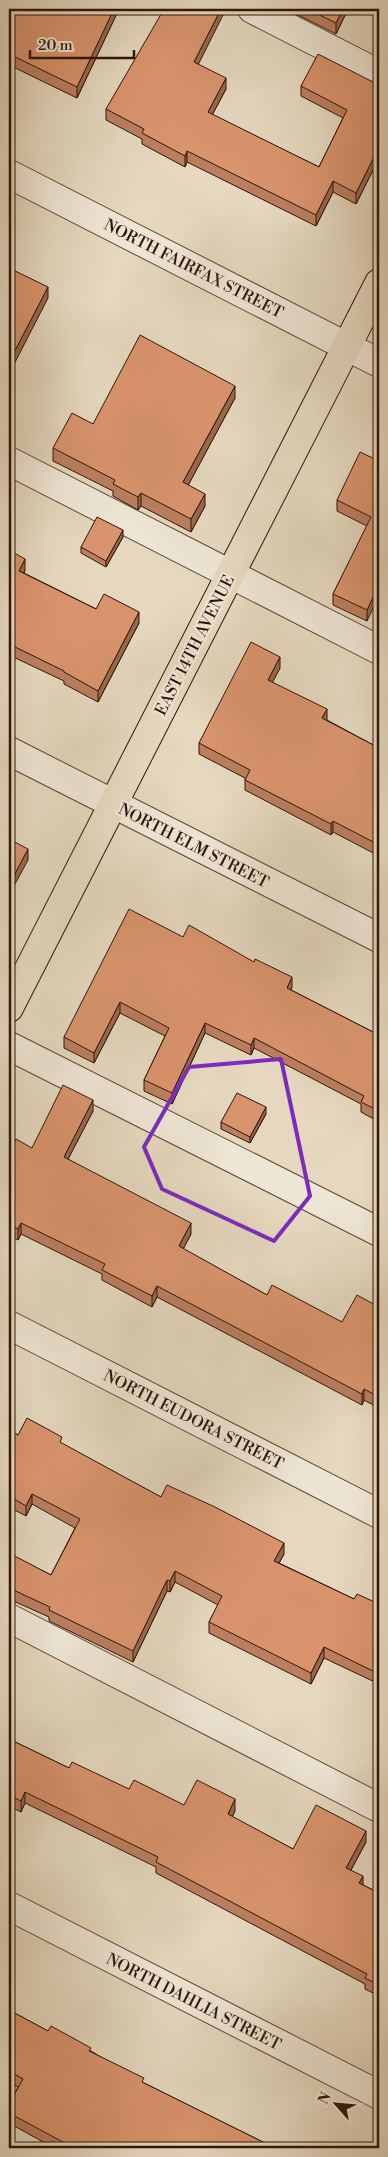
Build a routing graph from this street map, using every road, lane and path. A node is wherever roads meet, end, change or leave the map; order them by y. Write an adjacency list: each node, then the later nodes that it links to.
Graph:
1 (252, 9): 2 (street)
2 (379, 74)
3 (9, 174): 5 (street, NORTH FAIRFAX STREET)
4 (379, 283): 5 (main road, EAST 14TH AVENUE)
5 (347, 346): 6 (street, NORTH FAIRFAX STREET); 8 (main road, EAST 14TH AVENUE)
6 (379, 363)
7 (9, 461): 8 (street)
8 (230, 574): 9 (street); 11 (main road, EAST 14TH AVENUE)
9 (379, 650)
10 (9, 751): 11 (street, NORTH ELM STREET)
11 (113, 804): 12 (street, NORTH ELM STREET); 13 (main road, EAST 14TH AVENUE)
12 (379, 938)
13 (9, 1008)
14 (9, 1046): 15 (street)
15 (379, 1232)
16 (9, 1324): 17 (street, NORTH EUDORA STREET)
17 (379, 1514)
18 (9, 1618): 19 (street)
19 (379, 1808)
20 (9, 1906): 21 (street, NORTH DAHLIA STREET)
21 (379, 2095)

